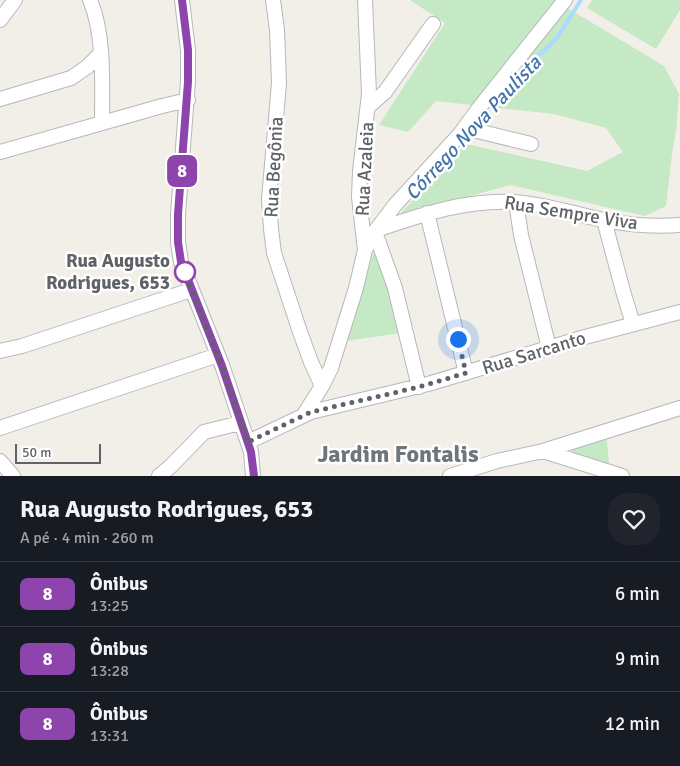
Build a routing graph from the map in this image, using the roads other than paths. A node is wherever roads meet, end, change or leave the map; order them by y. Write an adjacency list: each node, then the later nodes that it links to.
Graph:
1 (15, 0): 7 (street)
2 (90, 0): 9 (street)
3 (182, 0): 11 (street)
4 (273, 0): 30 (street, Rua Begônia)
5 (365, 0): 12 (street, Rua Azaleia)
6 (565, 0): 14 (street)
7 (0, 20)
8 (433, 24): 12 (street)
9 (100, 54): 10 (street); 13 (street)
10 (0, 99)
11 (188, 100): 13 (street); 23 (street)
12 (368, 107): 22 (street, Rua Azaleia)
13 (102, 122): 16 (street)
14 (465, 128): 15 (street); 21 (street)
15 (531, 144)
16 (0, 152)
17 (516, 202): 18 (street, Rua Sempre Viva); 19 (street, Rua Sempre Viva); 26 (street)
18 (427, 213): 21 (street, Rua Sempre Viva); 29 (street)
19 (604, 220): 20 (street, Rua Sempre Viva); 25 (street)
20 (680, 225)
21 (376, 231): 22 (street); 31 (street)
22 (365, 250): 30 (street, Rua Azaleia)
23 (191, 290): 27 (street); 28 (street)
24 (680, 312): 25 (street, Rua Sarcanto)
25 (633, 324): 26 (street, Rua Sarcanto)
26 (549, 348): 29 (street, Rua Sarcanto)
27 (0, 351)
28 (218, 355): 34 (street); 35 (street)
29 (466, 373): 31 (street, Rua Sarcanto)
30 (322, 386): 33 (street, Rua Azaleia)
31 (419, 387): 33 (street, Rua Sarcanto)
32 (680, 408): 37 (street)
33 (303, 416): 36 (street, Rua Sarcanto)
34 (240, 423): 36 (street); 40 (street)
35 (0, 428)
36 (248, 442): 41 (street)
37 (543, 451): 42 (street); 43 (street)
38 (0, 461): 39 (street)
39 (13, 476)
40 (158, 476)
41 (254, 476)
42 (450, 476)
43 (622, 476)

